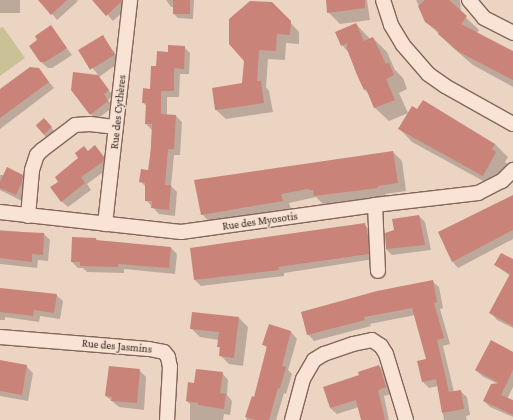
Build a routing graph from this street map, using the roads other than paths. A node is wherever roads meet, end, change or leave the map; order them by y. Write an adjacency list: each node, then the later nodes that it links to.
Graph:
1 (130, 0): 6 (street, Rue des Cythères)
2 (383, 0): 5 (street)
3 (469, 0): 4 (street)
4 (513, 33)
5 (513, 124)
6 (116, 127): 10 (street); 11 (street, Rue des Cythères)
7 (513, 170): 8 (street, Rue des Myosotis)
8 (375, 205): 11 (street, Rue des Myosotis); 12 (street)
9 (0, 212): 10 (street, Rue des Myosotis)
10 (28, 216): 11 (street, Rue des Myosotis)
11 (105, 224)
12 (378, 271)
13 (0, 336): 14 (street, Rue des Jasmins)
14 (167, 420)
15 (292, 420): 16 (street)
16 (406, 420)

